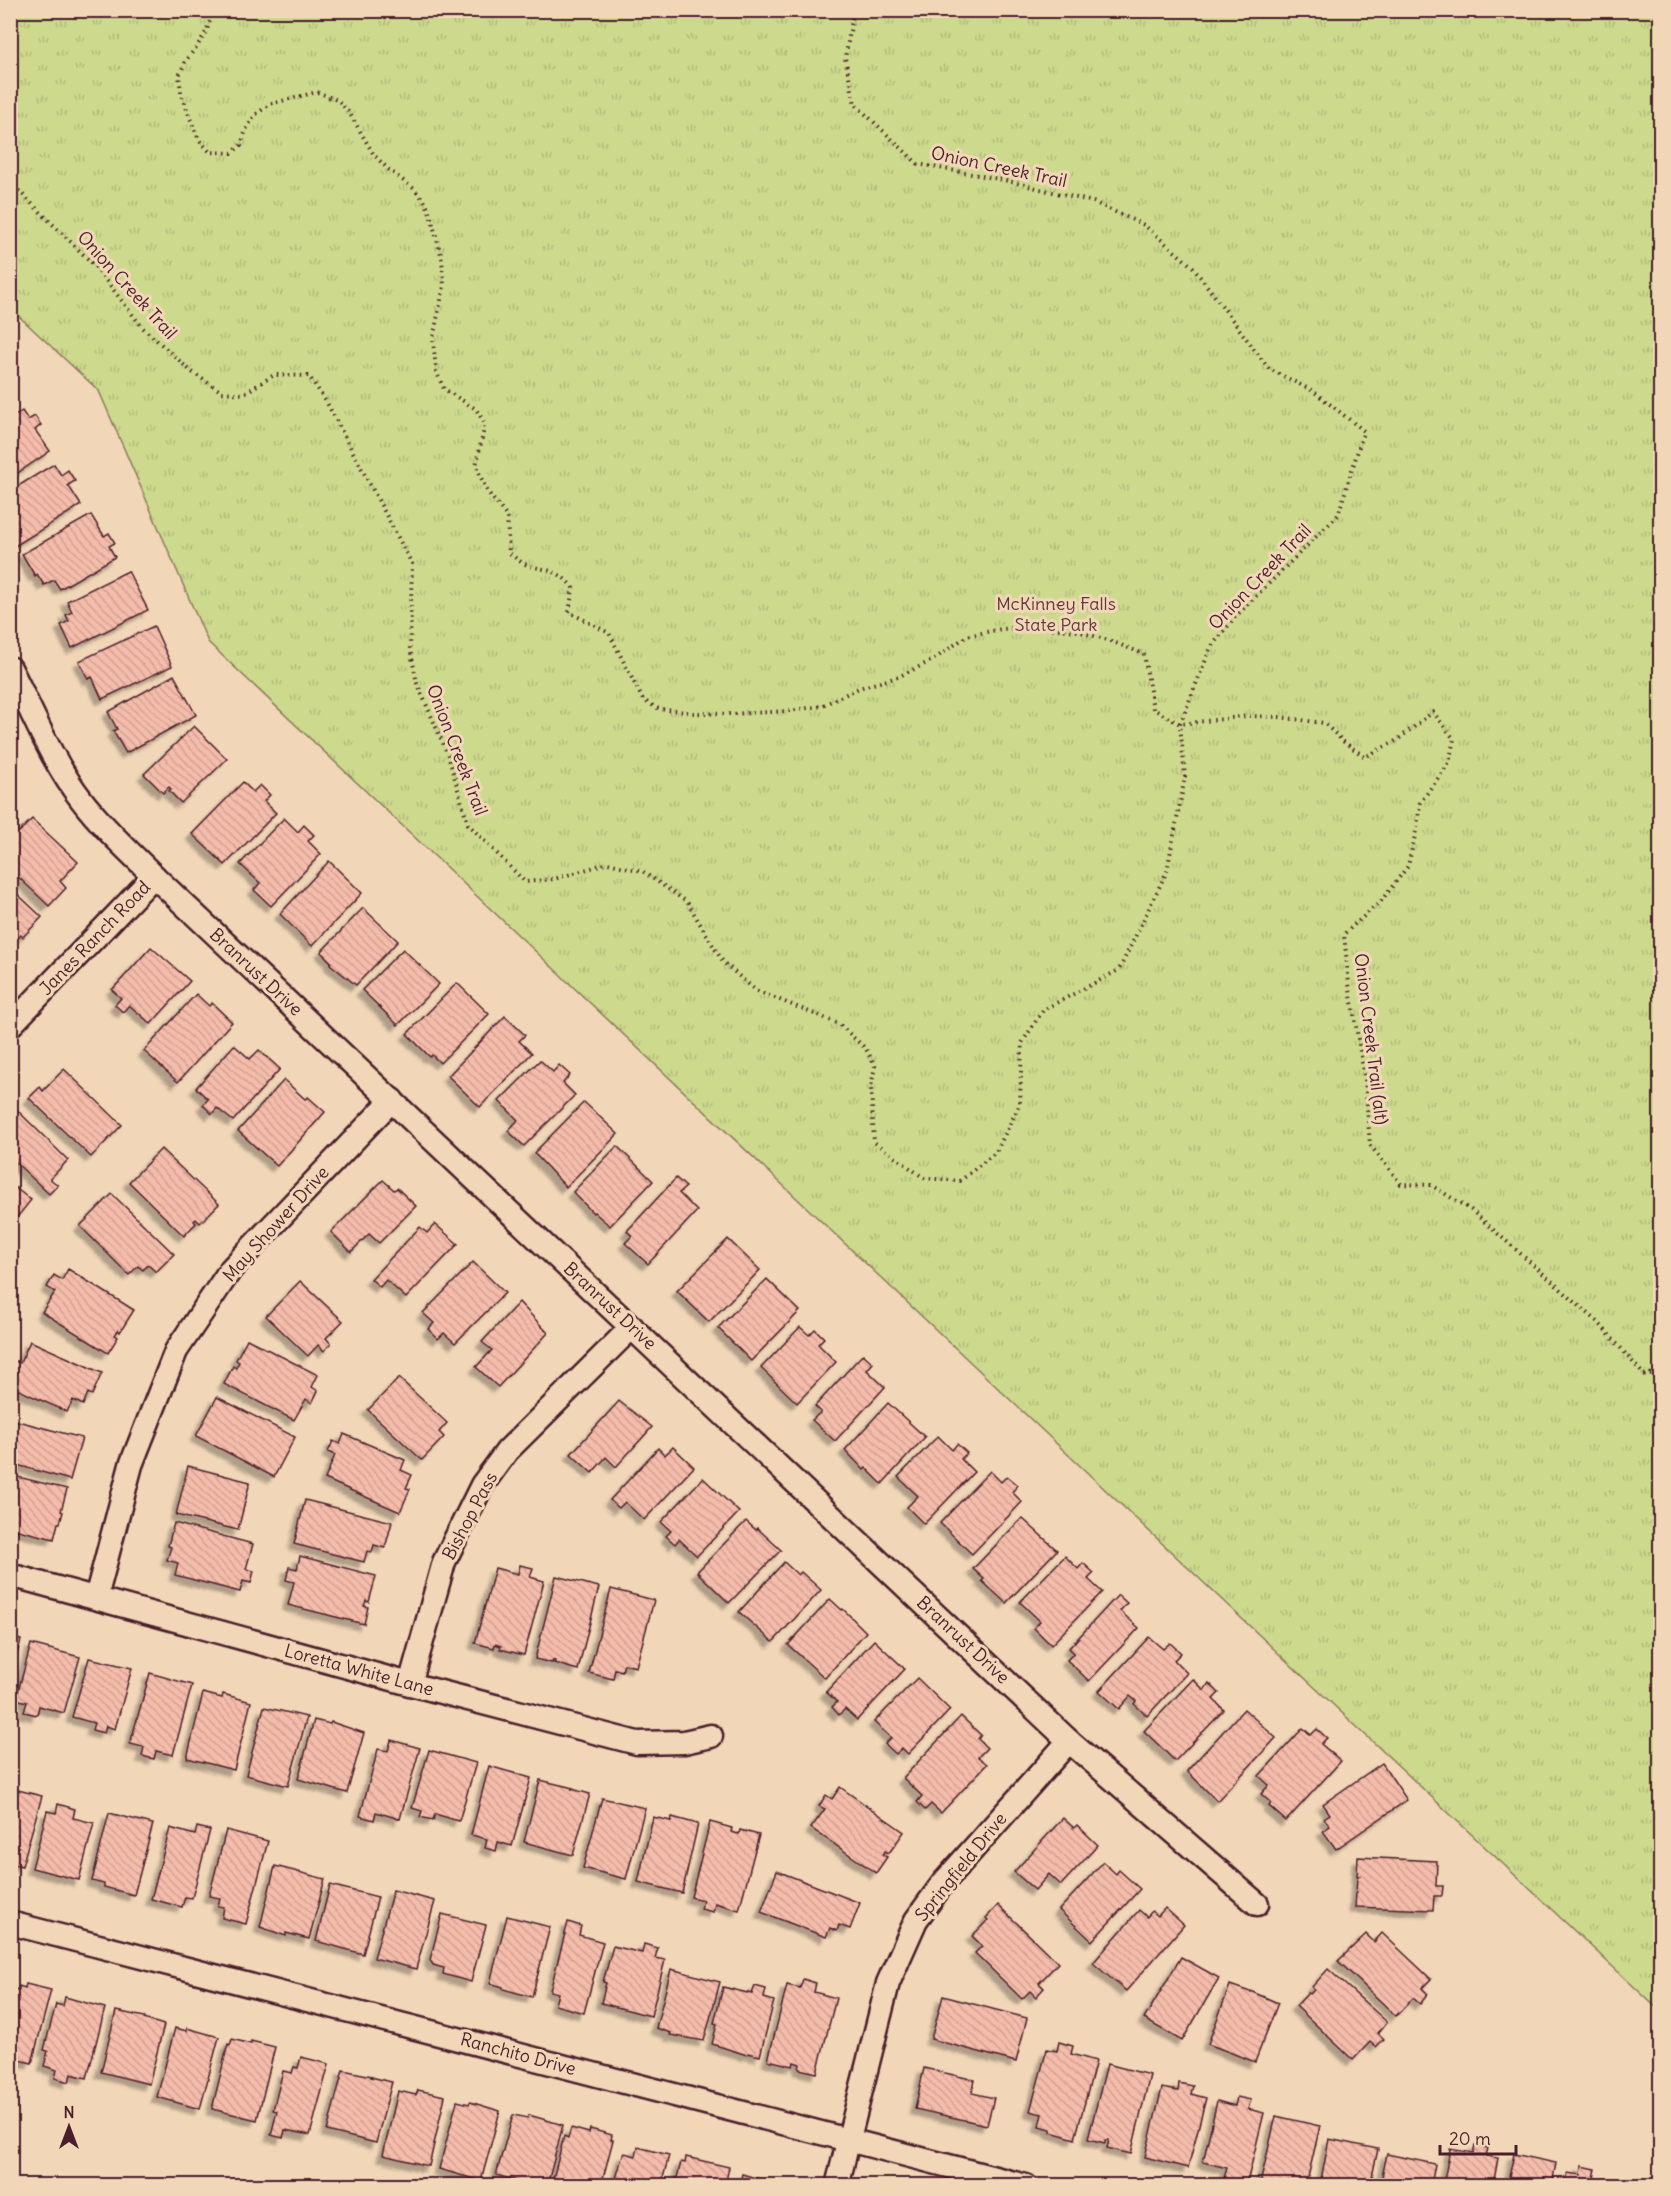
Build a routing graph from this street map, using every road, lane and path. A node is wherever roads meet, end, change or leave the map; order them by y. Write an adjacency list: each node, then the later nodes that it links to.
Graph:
1 (214, 10): 5 (path)
2 (854, 10): 5 (path, Onion Creek Trail)
3 (10, 182): 5 (path, Onion Creek Trail)
4 (10, 668): 6 (street, Branrust Drive)
5 (1180, 724): 10 (path, Onion Creek Trail (alt))
6 (154, 876): 7 (street, Janes Ranch Road); 8 (street, Branrust Drive)
7 (10, 1026)
8 (392, 1100): 9 (street, Branrust Drive); 12 (street, May Shower Drive)
9 (632, 1327): 13 (street, Bishop Pass); 15 (street, Branrust Drive)
10 (1660, 1372)
11 (10, 1575): 12 (street, Loretta White Lane)
12 (96, 1598): 13 (street, Loretta White Lane)
13 (410, 1684): 14 (street, Loretta White Lane)
14 (711, 1736)
15 (1069, 1741): 16 (street, Branrust Drive); 18 (street, Springfield Drive)
16 (1257, 1904)
17 (10, 1923): 18 (street, Ranchito Drive)
18 (849, 2140): 19 (street, Springfield Drive); 20 (street, Ranchito Drive)
19 (837, 2186)
20 (1026, 2186)

